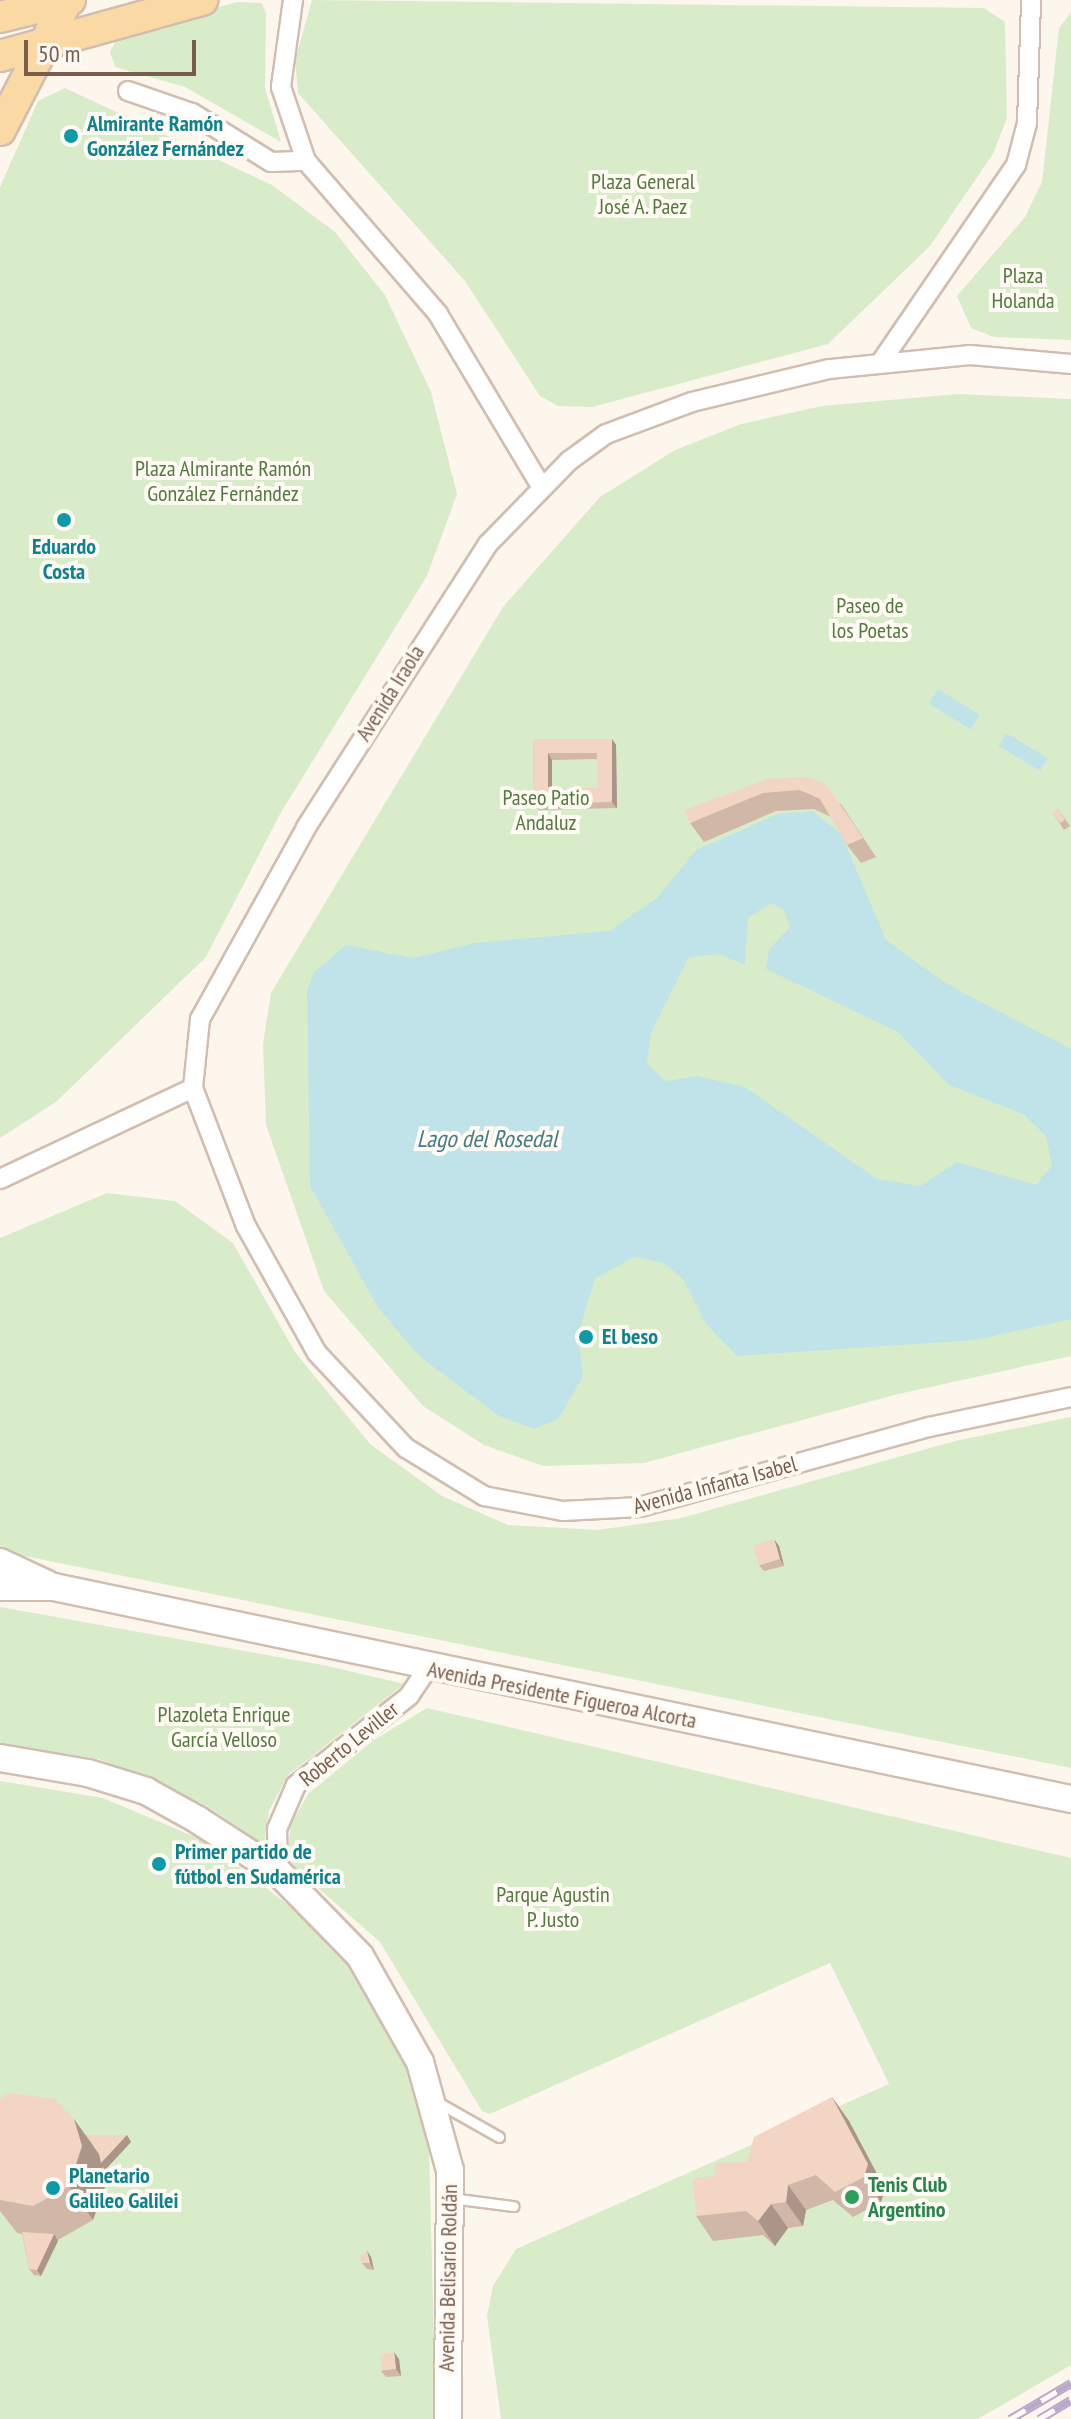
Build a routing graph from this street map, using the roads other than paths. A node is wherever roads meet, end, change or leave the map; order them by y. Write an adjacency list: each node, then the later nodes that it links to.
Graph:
1 (68, 0): 5 (main road); 6 (main road)
2 (202, 0): 6 (main road)
3 (293, 0): 10 (street)
4 (1031, 0): 11 (street)
5 (0, 17)
6 (41, 46): 7 (main road); 9 (main road)
7 (0, 56)
8 (128, 91): 10 (street)
9 (0, 130)
10 (306, 161): 13 (street)
11 (881, 362): 12 (street, Avenida Iraola); 13 (street, Avenida Iraola)
12 (1071, 364)
13 (541, 486): 14 (street, Avenida Iraola)
14 (193, 1088): 15 (street); 16 (street, Avenida Infanta Isabel)
15 (0, 1179)
16 (1071, 1397)
17 (0, 1562): 19 (main road, Avenida Presidente Figueroa Alcorta)
18 (0, 1587): 19 (main road, Avenida Presidente Figueroa Alcorta)
19 (54, 1587): 20 (main road, Avenida Presidente Figueroa Alcorta)
20 (427, 1669): 22 (main road, Avenida Presidente Figueroa Alcorta); 23 (street, Roberto Leviller)
21 (0, 1758): 23 (main road, Avenida Belisario Roldán)
22 (1071, 1799)
23 (278, 1872): 24 (main road, Avenida Belisario Roldán)
24 (432, 2099): 25 (lane); 26 (main road, Avenida Belisario Roldán)
25 (499, 2137)
26 (451, 2198): 27 (lane); 28 (main road, Avenida Belisario Roldán)
27 (513, 2206)
28 (448, 2419)

